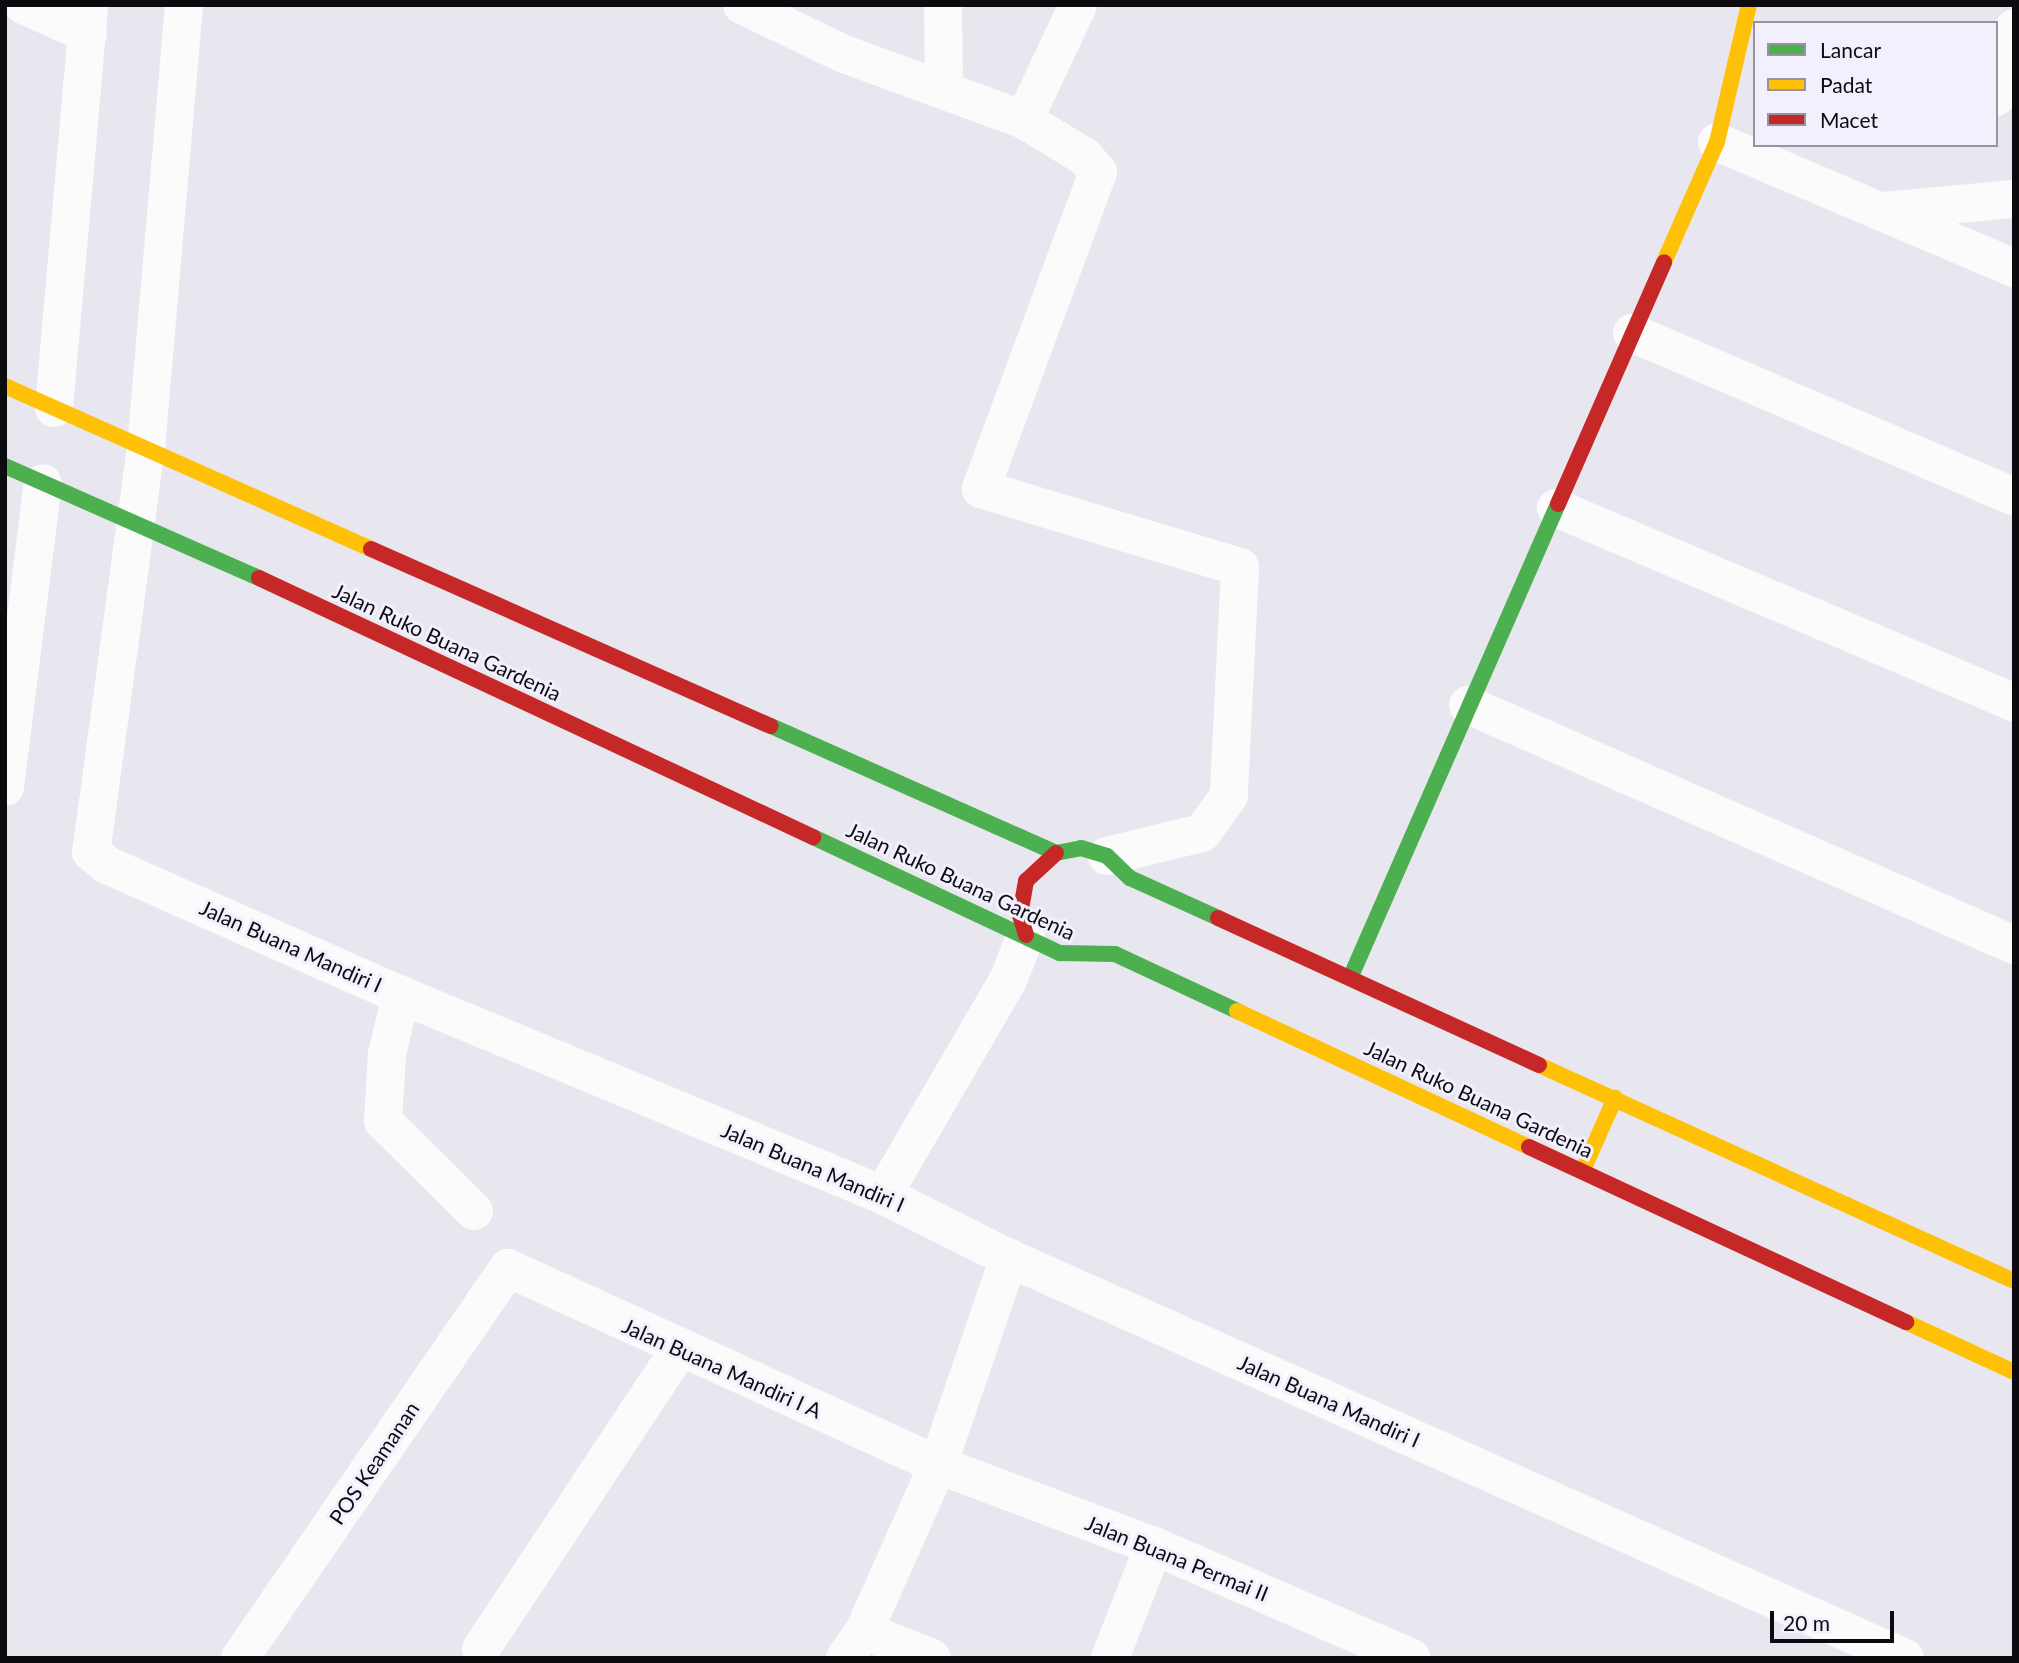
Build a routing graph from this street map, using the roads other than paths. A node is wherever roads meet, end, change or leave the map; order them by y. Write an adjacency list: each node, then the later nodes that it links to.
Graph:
1 (23, 5): 7 (street)
2 (184, 5): 19 (street, Jalan Buana Mandiri I)
3 (742, 5): 9 (street)
4 (943, 5): 9 (street)
5 (1078, 5): 11 (street)
6 (1749, 5): 12 (street)
7 (88, 19): 18 (street)
8 (2014, 28): 10 (street)
9 (944, 88): 11 (street)
10 (1998, 89)
11 (1024, 120): 29 (street)
12 (1717, 142): 14 (street); 16 (street)
13 (2014, 199): 14 (street)
14 (1878, 211): 15 (street)
15 (2014, 268)
16 (1632, 333): 22 (street); 23 (street)
17 (5, 386): 18 (street)
18 (65, 413): 19 (street)
19 (135, 443): 24 (street, Jalan Buana Mandiri I); 28 (street)
20 (5, 466): 21 (street, Jalan Ruko Buana Gardenia)
21 (52, 486): 24 (street, Jalan Ruko Buana Gardenia); 27 (street)
22 (2014, 497)
23 (1556, 508): 25 (street); 26 (street)
24 (126, 517): 30 (street, Jalan Ruko Buana Gardenia); 33 (street, Jalan Buana Mandiri I)
25 (2014, 702)
26 (1468, 705): 31 (street); 32 (street)
27 (5, 787)
28 (1056, 853): 29 (street); 30 (street)
29 (1107, 856): 32 (street)
30 (1026, 935): 35 (street, Jalan Ruko Buana Gardenia); 36 (street)
31 (2014, 945)
32 (1351, 976): 34 (street)
33 (401, 995): 36 (street, Jalan Buana Mandiri I); 37 (street)
34 (1615, 1098): 35 (street); 40 (street)
35 (1583, 1170): 42 (street, Jalan Ruko Buana Gardenia)
36 (883, 1195): 38 (street, Jalan Buana Mandiri I)
37 (474, 1211)
38 (1009, 1258): 43 (street); 51 (street, Jalan Buana Mandiri I)
39 (508, 1268): 41 (street, Jalan Buana Mandiri I A); 47 (street, POS Keamanan)
40 (2014, 1281)
41 (679, 1350): 43 (street, Jalan Buana Mandiri I A); 46 (street)
42 (2014, 1372)
43 (938, 1465): 44 (street, Jalan Buana Permai II); 45 (street)
44 (1154, 1546): 49 (street); 50 (street, Jalan Buana Permai II)
45 (855, 1644): 48 (street)
46 (481, 1649)
47 (240, 1658)
48 (932, 1658)
49 (1110, 1658)
50 (1412, 1658)
51 (1905, 1658)

